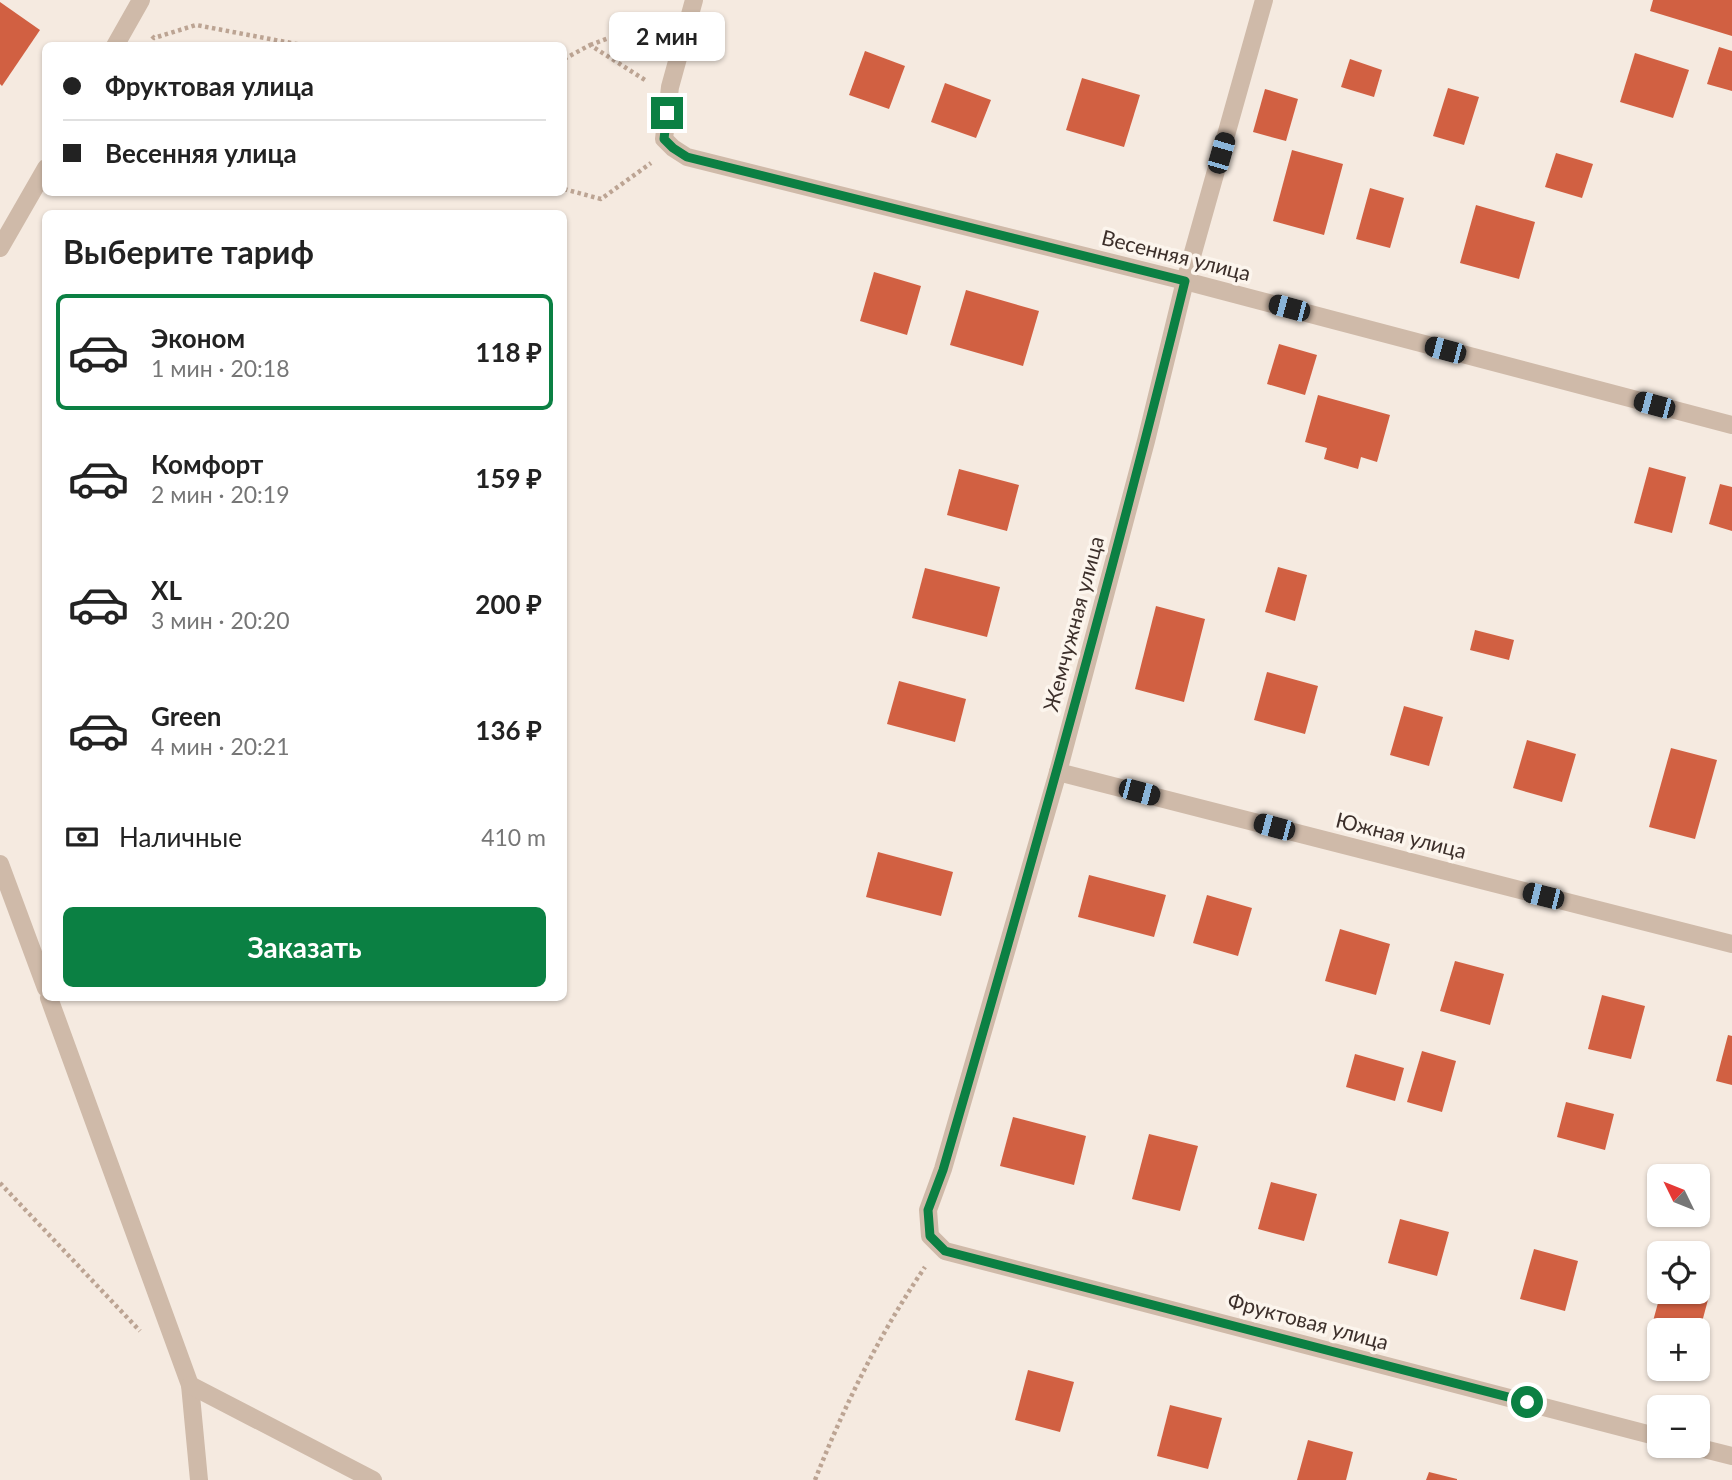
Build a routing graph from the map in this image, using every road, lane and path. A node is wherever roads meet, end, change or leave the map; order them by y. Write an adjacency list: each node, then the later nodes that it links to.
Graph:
1 (1264, 0): 13 (street, Жемчужная улица)
2 (133, 3): 4 (street); 5 (path)
3 (693, 4): 6 (path); 8 (street)
4 (117, 42)
5 (286, 42)
6 (590, 45): 7 (path); 8 (path)
7 (567, 58)
8 (670, 87): 9 (street)
9 (673, 148): 11 (path); 13 (street, Весенняя улица)
10 (42, 175): 12 (street)
11 (567, 190)
12 (0, 248)
13 (1185, 281): 14 (street, Весенняя улица); 15 (street, Жемчужная улица)
14 (1732, 425)
15 (1058, 772): 17 (street, Южная улица); 21 (street, Жемчужная улица)
16 (0, 864): 18 (street)
17 (1732, 944)
18 (42, 977)
19 (50, 1001): 23 (street)
20 (0, 1183): 22 (path)
21 (945, 1251): 24 (street, Фруктовая улица); 29 (path)
22 (143, 1334)
23 (190, 1385): 27 (street); 28 (street)
24 (1647, 1434)
25 (1710, 1450): 26 (street)
26 (1732, 1456)
27 (199, 1480)
28 (373, 1480)
29 (815, 1480)

